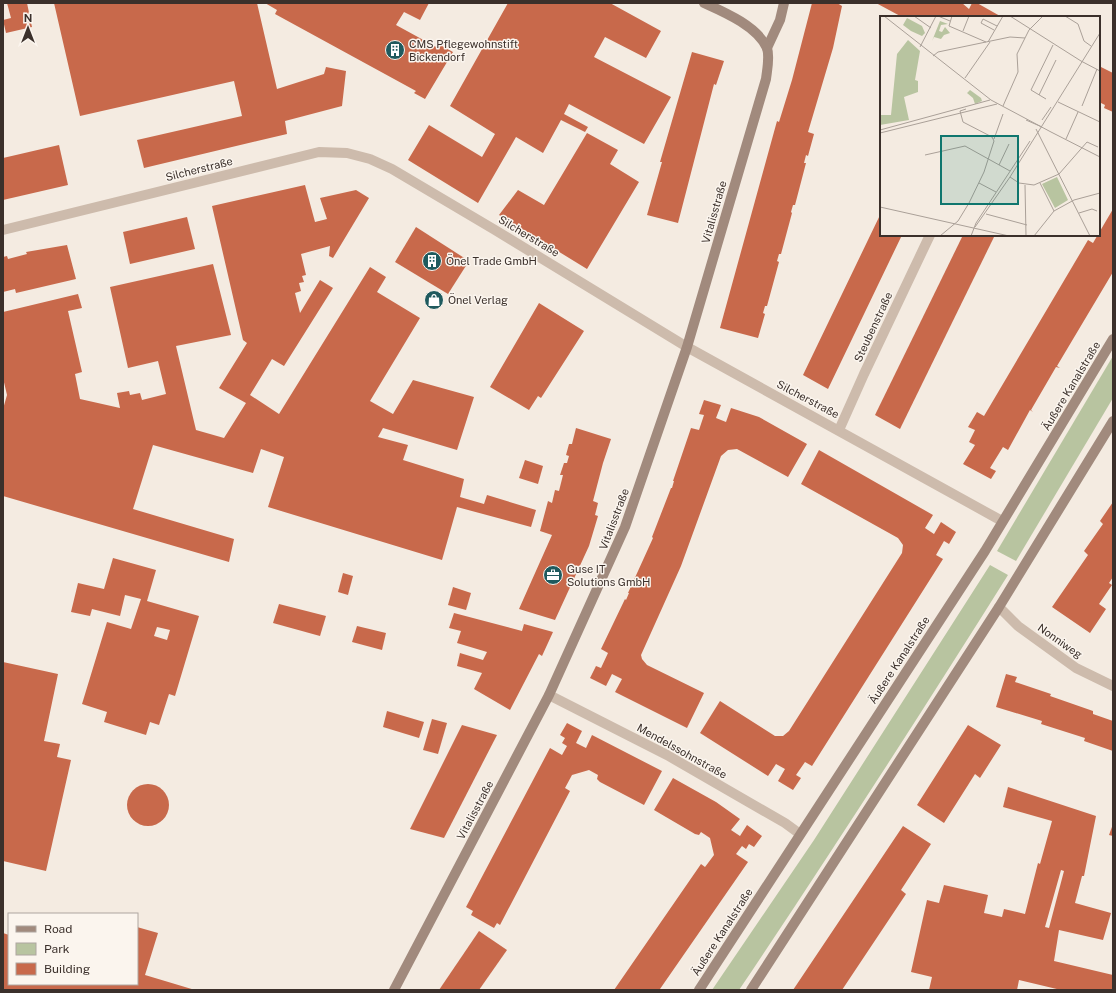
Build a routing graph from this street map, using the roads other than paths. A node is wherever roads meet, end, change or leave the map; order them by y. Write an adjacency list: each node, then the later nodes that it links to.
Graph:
1 (704, 3): 3 (main road)
2 (784, 3): 3 (main road, Vitalisstraße)
3 (767, 48): 7 (main road, Vitalisstraße)
4 (3, 230): 7 (street, Silcherstraße)
5 (930, 236): 9 (street, Steubenstraße)
6 (1113, 340): 10 (main road, Äußere Kanalstraße)
7 (687, 347): 9 (street, Silcherstraße); 13 (main road, Vitalisstraße)
8 (1113, 421): 11 (main road)
9 (839, 430): 10 (street, Silcherstraße)
10 (1002, 521): 14 (main road, Äußere Kanalstraße)
11 (999, 607): 12 (street, Nonniweg); 17 (main road)
12 (1113, 686)
13 (549, 696): 14 (street, Mendelssohnstraße); 15 (main road, Vitalisstraße)
14 (800, 834): 16 (main road, Äußere Kanalstraße)
15 (394, 990)
16 (699, 990)
17 (751, 990)

